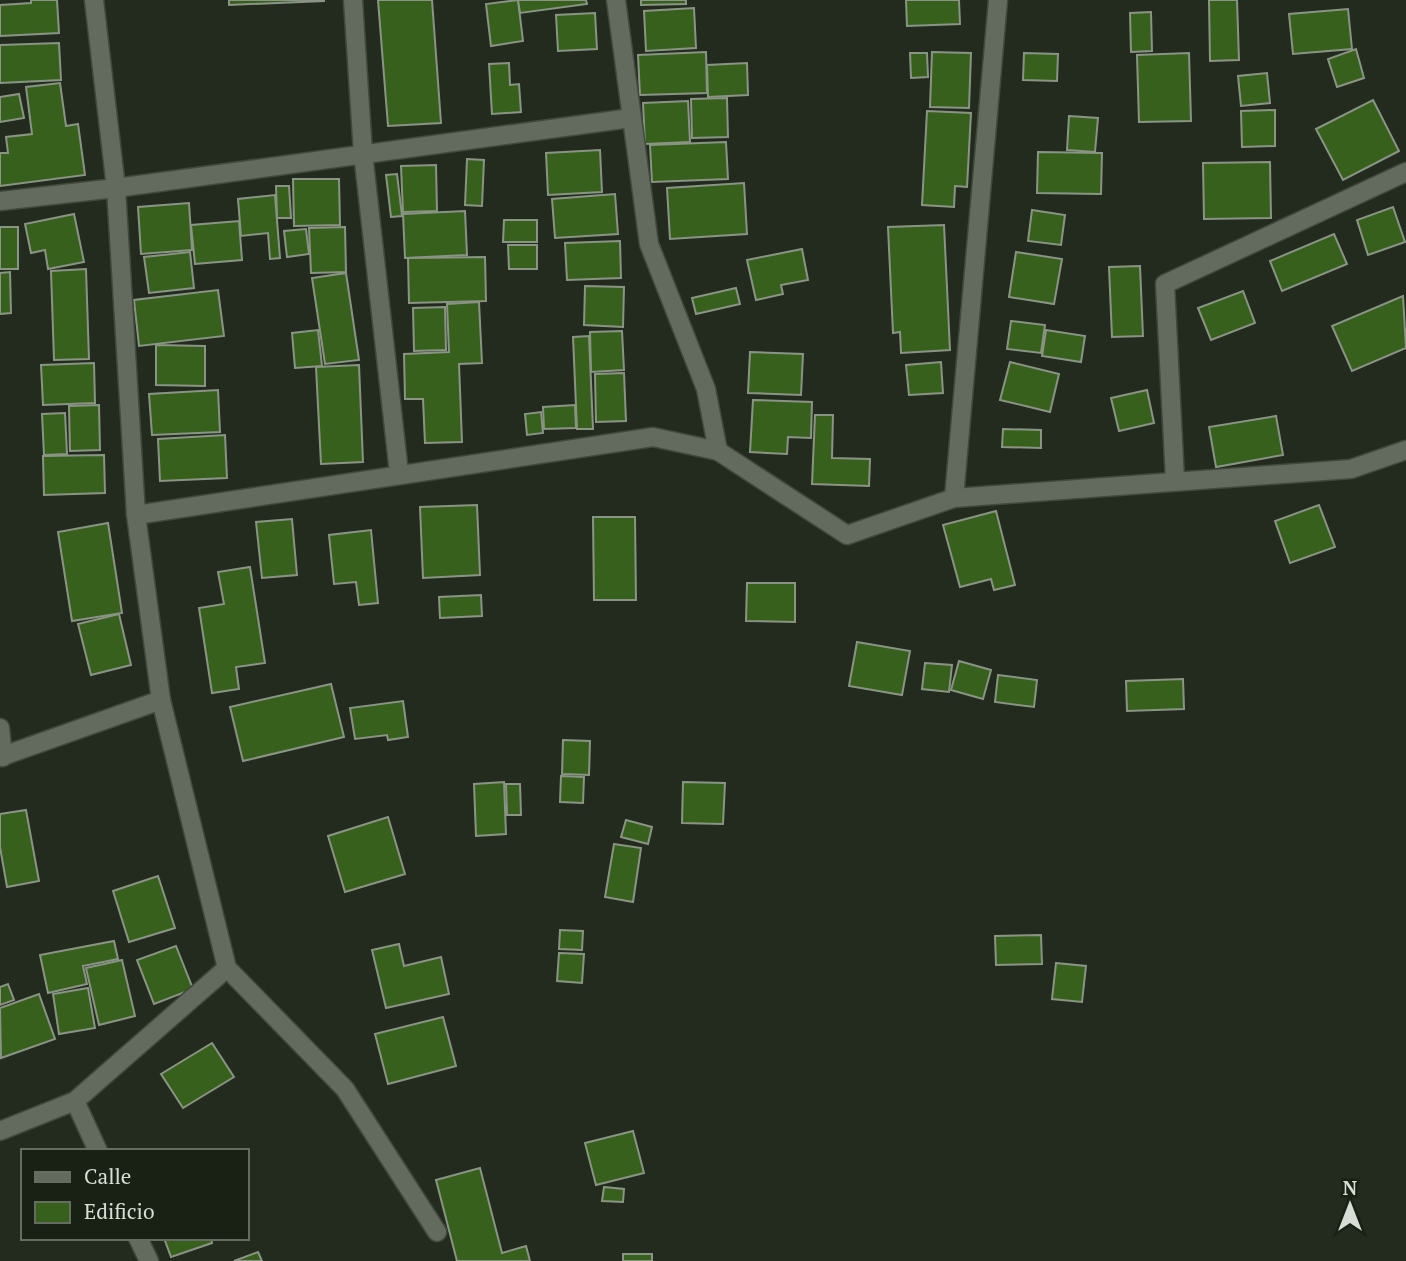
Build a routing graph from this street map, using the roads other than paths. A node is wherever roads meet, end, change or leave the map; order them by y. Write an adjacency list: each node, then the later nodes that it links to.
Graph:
1 (94, 0): 8 (street)
2 (353, 0): 6 (street)
3 (616, 0): 5 (street)
4 (998, 0): 14 (street)
5 (631, 118): 6 (street); 11 (street)
6 (363, 153): 8 (street); 12 (street)
7 (1406, 172): 13 (street)
8 (116, 188): 9 (street); 15 (street)
9 (0, 201)
10 (1406, 450): 13 (street)
11 (718, 451): 12 (street); 14 (street)
12 (399, 473): 15 (street)
13 (1175, 480): 14 (street)
14 (954, 498)
15 (136, 515): 16 (street)
16 (161, 700): 18 (street); 19 (street)
17 (0, 728): 18 (street)
18 (1, 757)
19 (227, 968): 20 (street); 23 (street)
20 (75, 1101): 21 (street); 22 (street)
21 (0, 1130)
22 (97, 1149)
23 (437, 1232)
24 (139, 1240): 25 (street)
25 (149, 1261)

